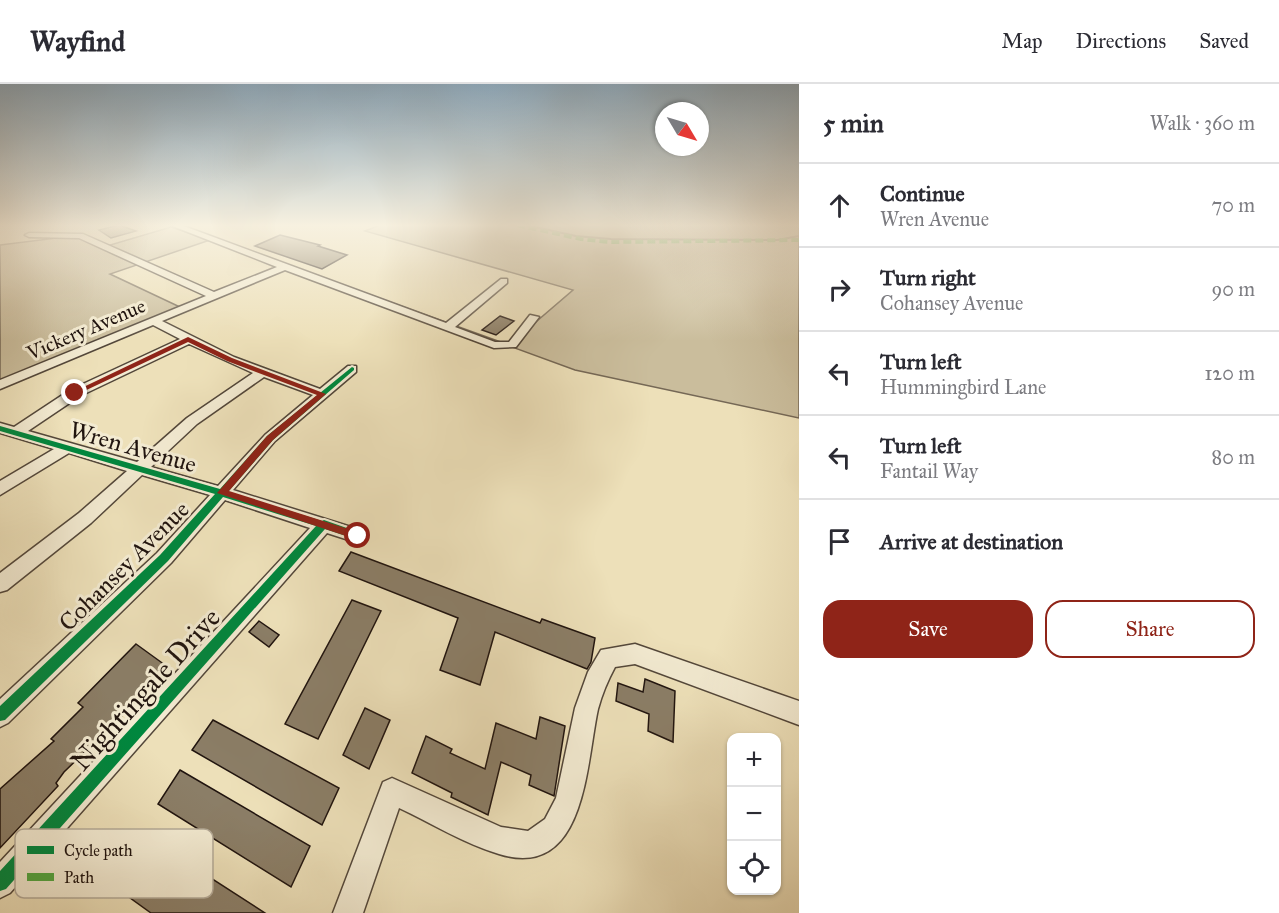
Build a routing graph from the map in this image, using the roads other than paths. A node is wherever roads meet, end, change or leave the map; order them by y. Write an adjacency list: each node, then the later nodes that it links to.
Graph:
1 (142, 264): 5 (street)
2 (280, 264): 3 (street)
3 (286, 266): 5 (street, Vickery Avenue); 8 (street)
4 (504, 281): 8 (street)
5 (214, 296): 7 (street, Vickery Avenue)
6 (534, 317): 8 (street)
7 (153, 321): 9 (street); 12 (street, Vickery Avenue)
8 (448, 327)
9 (188, 339): 11 (street); 14 (street)
10 (352, 369): 13 (street, Cohansey Avenue)
11 (263, 372): 13 (street); 16 (street)
12 (0, 385)
13 (322, 394): 18 (street, Cohansey Avenue)
14 (7, 430): 15 (street, Wren Avenue)
15 (67, 448): 16 (street, Wren Avenue); 17 (street)
16 (139, 469): 18 (street, Wren Avenue); 21 (street)
17 (0, 489)
18 (222, 493): 19 (street, Wren Avenue); 23 (street, Cohansey Avenue)
19 (324, 524): 20 (street, Wren Avenue); 24 (street, Nightingale Drive)
20 (358, 536)
21 (0, 585)
22 (799, 713): 27 (street)
23 (0, 715)
24 (49, 829)
25 (15, 866): 26 (street, Nightingale Drive)
26 (0, 883)
27 (348, 913)

